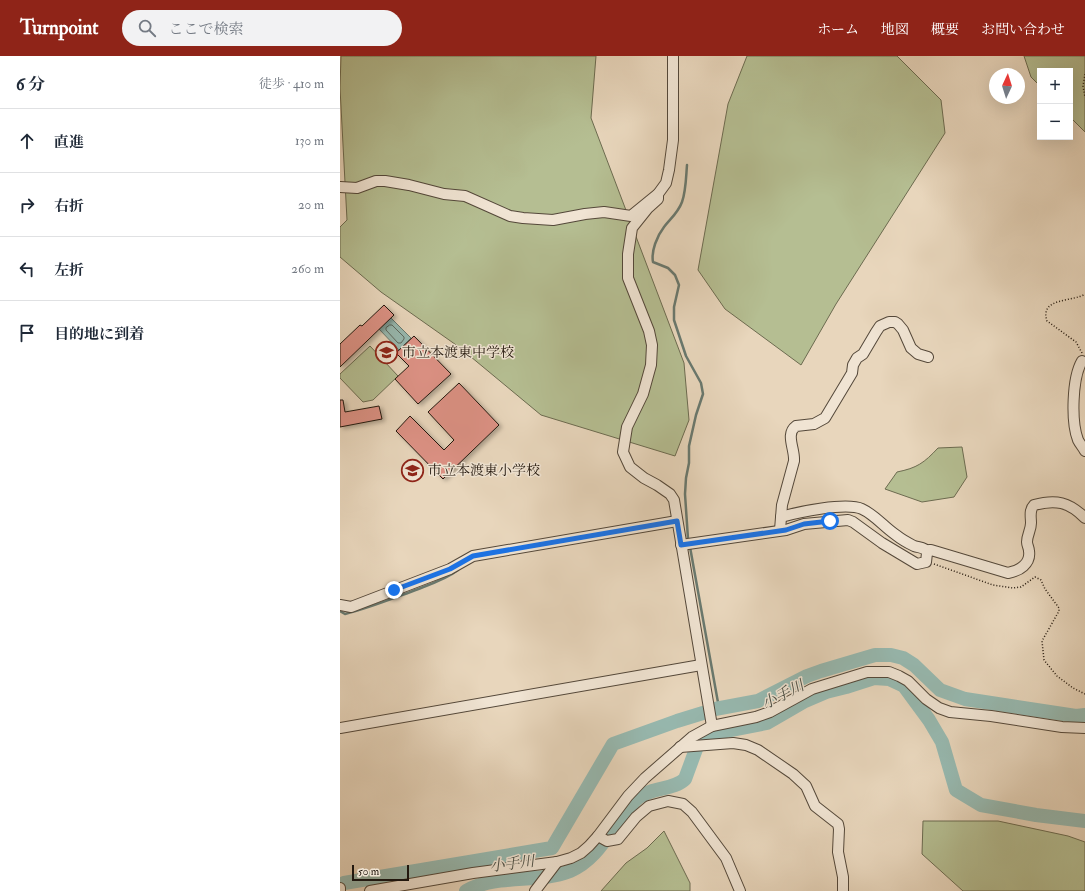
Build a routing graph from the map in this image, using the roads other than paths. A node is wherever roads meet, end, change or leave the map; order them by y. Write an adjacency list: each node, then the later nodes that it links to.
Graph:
1 (673, 56): 3 (street)
2 (340, 187): 3 (street)
3 (658, 194): 9 (street)
4 (928, 357): 7 (street)
5 (1082, 361): 6 (street)
6 (1085, 451)
7 (781, 518): 10 (street); 12 (street)
8 (1085, 518): 12 (street)
9 (677, 521): 11 (street); 13 (street)
10 (780, 530): 11 (street); 12 (street)
11 (681, 545): 14 (street)
12 (928, 552)
13 (340, 605)
14 (702, 665): 15 (street); 16 (street)
15 (712, 726): 17 (street); 18 (street)
16 (340, 728)
17 (1085, 728)
18 (680, 746): 19 (street); 26 (street)
19 (602, 839): 20 (street); 25 (street)
20 (554, 865): 23 (street); 24 (street)
21 (340, 888): 22 (street)
22 (340, 891)
23 (370, 891)
24 (535, 891)
25 (740, 891)
26 (843, 891)

